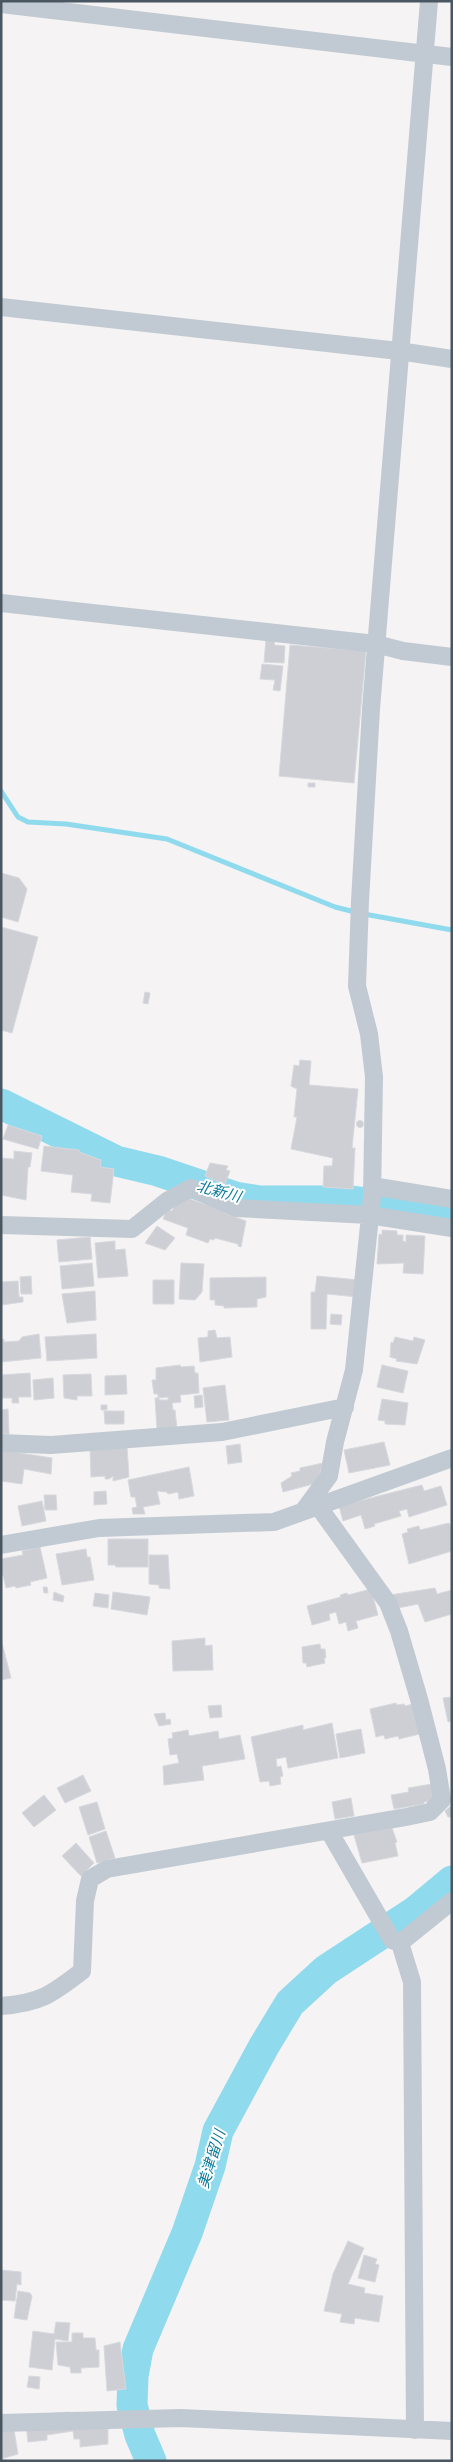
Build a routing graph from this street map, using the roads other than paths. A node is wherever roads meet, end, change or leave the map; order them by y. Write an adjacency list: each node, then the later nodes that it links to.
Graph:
1 (429, 1): 3 (street)
2 (1, 4): 3 (street)
3 (425, 54): 4 (street); 6 (street)
4 (452, 57)
5 (1, 307): 6 (street)
6 (399, 351): 7 (street); 9 (street)
7 (452, 359)
8 (1, 602): 9 (street)
9 (376, 644): 10 (street); 11 (street)
10 (452, 657)
11 (372, 1191): 12 (street); 13 (street)
12 (452, 1199)
13 (368, 1216): 14 (street); 15 (street); 16 (street)
14 (1, 1225)
15 (452, 1228)
16 (345, 1407): 17 (street); 19 (street)
17 (1, 1443)
18 (452, 1458): 19 (street)
19 (311, 1508): 20 (street); 21 (street)
20 (1, 1545)
21 (329, 1831): 23 (street); 24 (street)
22 (452, 1900): 23 (street)
23 (396, 1942): 26 (street)
24 (1, 2006)
25 (1, 2423): 26 (street)
26 (415, 2430): 27 (street)
27 (452, 2431)

